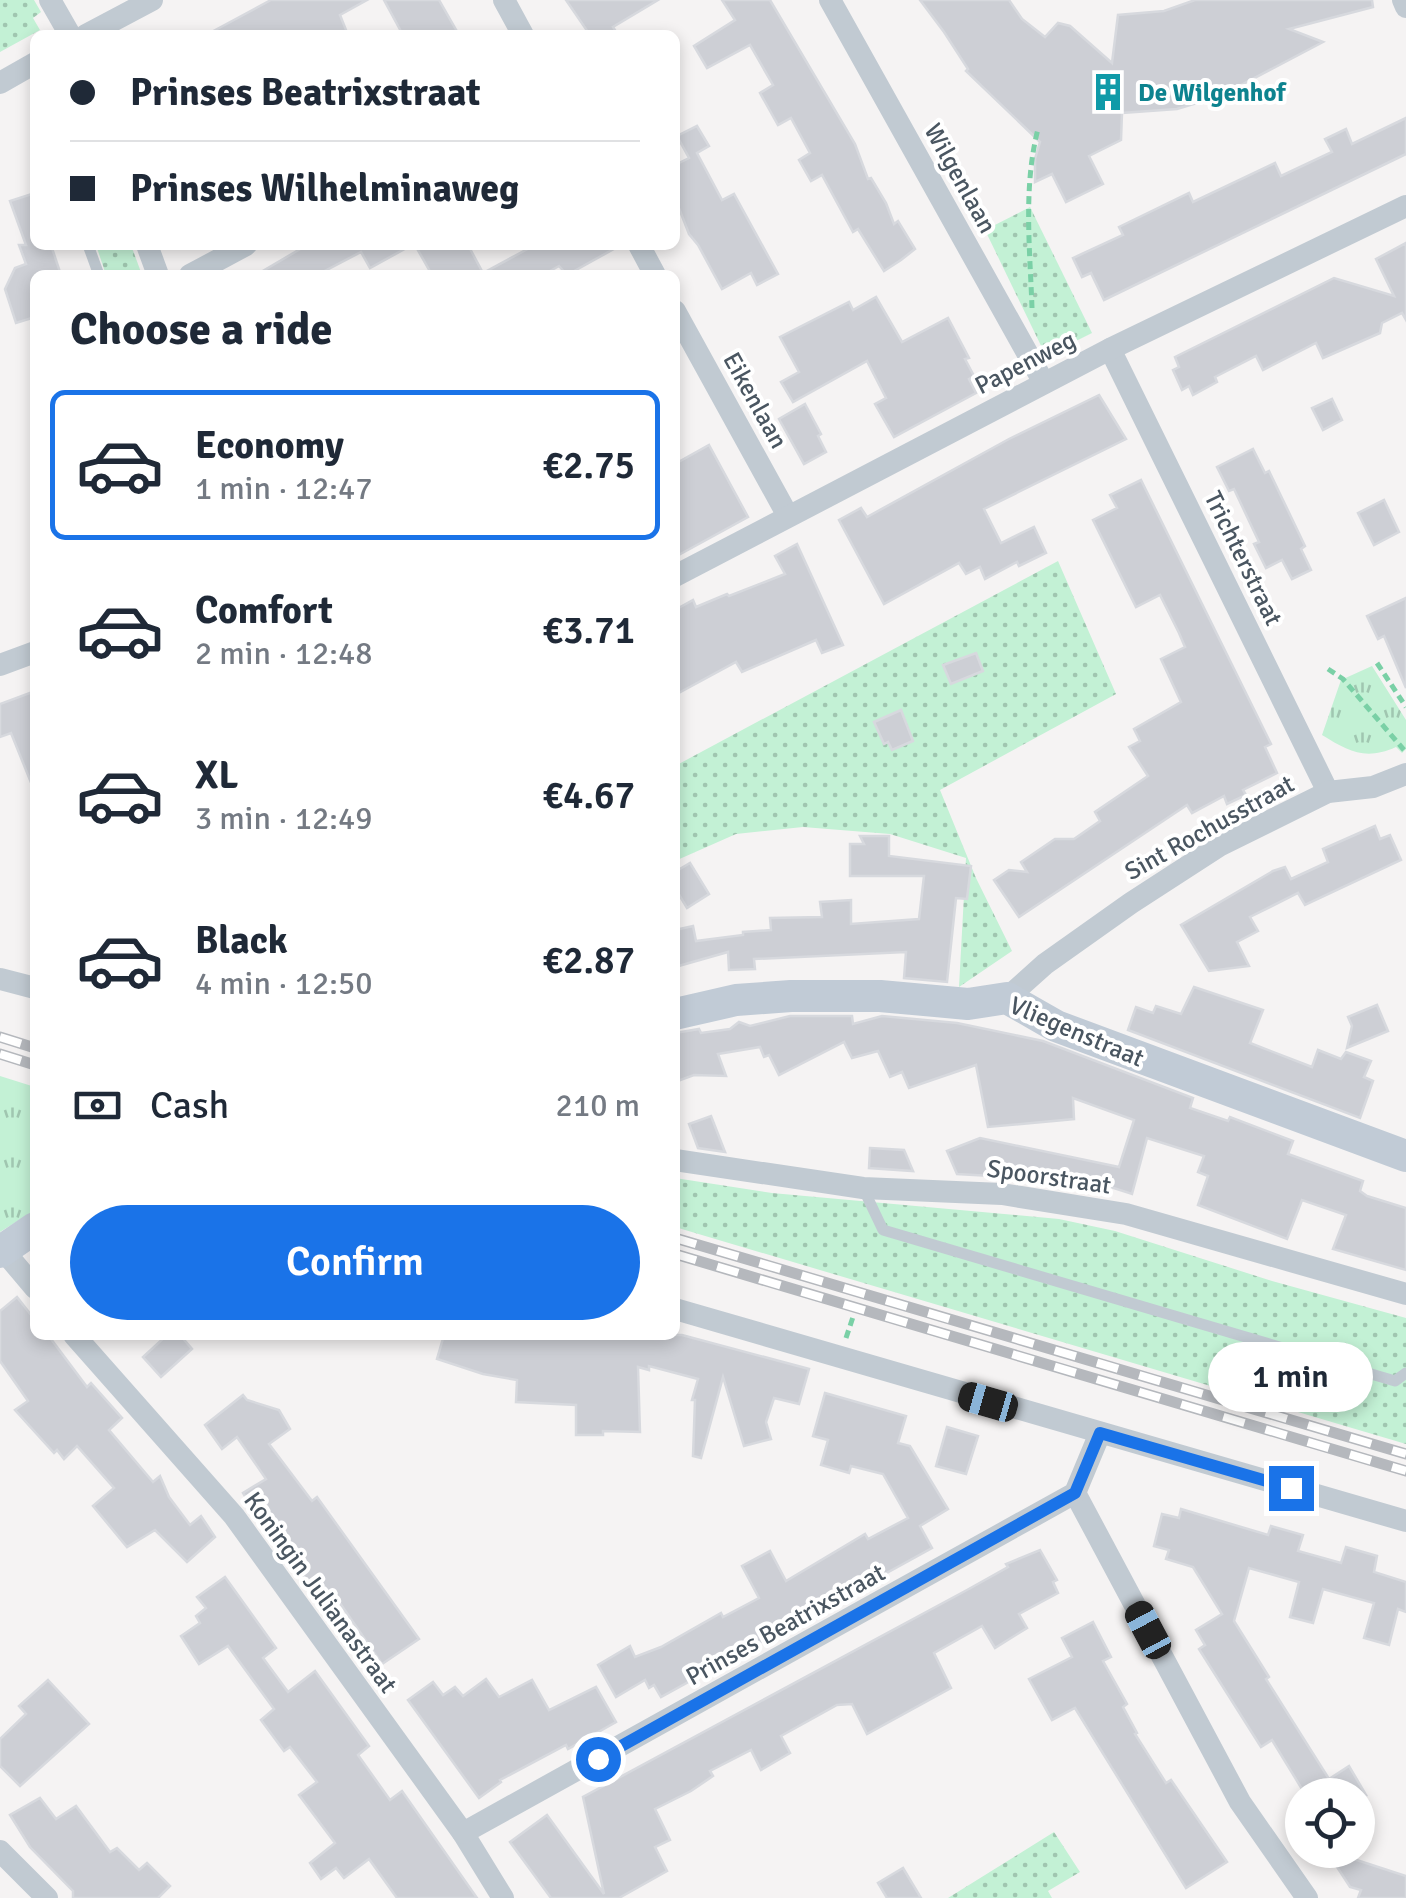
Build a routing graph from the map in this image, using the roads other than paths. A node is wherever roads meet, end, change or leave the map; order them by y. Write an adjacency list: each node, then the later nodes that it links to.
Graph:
1 (50, 0): 7 (street)
2 (152, 0): 8 (street)
3 (504, 0): 9 (street)
4 (830, 0): 17 (street, Wilgenlaan)
5 (1403, 0): 6 (street)
6 (1406, 7)
7 (67, 30)
8 (95, 30)
9 (520, 30)
10 (30, 66): 11 (street)
11 (0, 83)
12 (1406, 206): 16 (street, Papenweg)
13 (237, 250): 14 (street)
14 (199, 270)
15 (680, 320): 18 (street, Eikenlaan)
16 (1110, 349): 17 (street, Papenweg); 23 (street, Trichterstraat)
17 (1044, 383): 18 (street, Papenweg)
18 (788, 516): 19 (street, Papenweg)
19 (680, 573)
20 (30, 654): 21 (street)
21 (0, 665)
22 (1406, 774): 23 (street, Sint Rochusstraat)
23 (1328, 792): 26 (street, Sint Rochusstraat)
24 (0, 979): 25 (street)
25 (30, 987)
26 (1007, 998): 27 (main road, Vliegenstraat); 28 (main road, Vliegenstraat)
27 (680, 1013)
28 (1406, 1156)
29 (680, 1161): 30 (street, Spoorstraat)
30 (863, 1188): 34 (street, Spoorstraat); 37 (lane)
31 (30, 1231): 32 (main road)
32 (2, 1251): 33 (street)
33 (30, 1282)
34 (1406, 1294)
35 (680, 1311): 38 (street)
36 (78, 1340): 41 (street, Koningin Julianastraat)
37 (1406, 1373)
38 (1100, 1433): 39 (street); 40 (street)
39 (1075, 1493): 41 (street, Prinses Beatrixstraat); 45 (street)
40 (1406, 1522)
41 (463, 1834): 44 (street, Koningin Julianastraat)
42 (0, 1851): 43 (street)
43 (47, 1898)
44 (503, 1898)
45 (1307, 1898)

